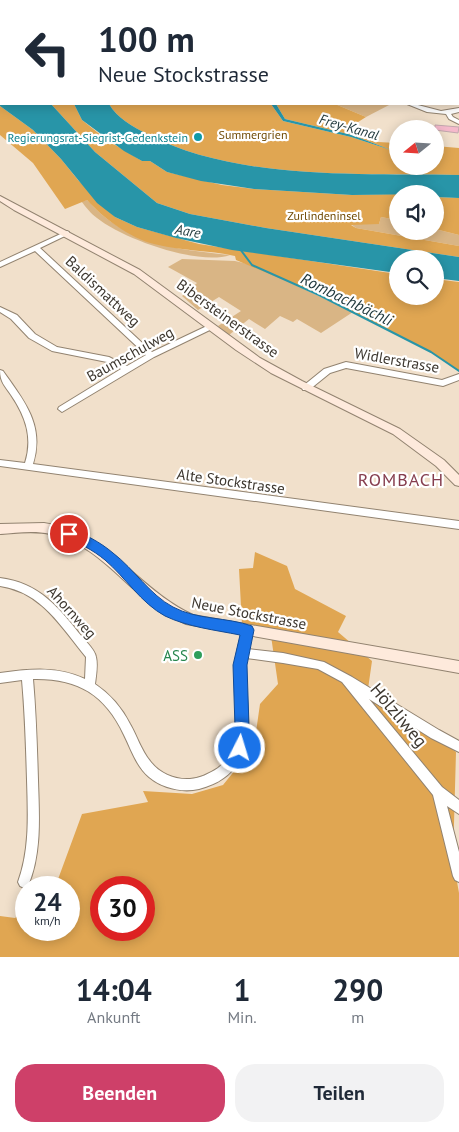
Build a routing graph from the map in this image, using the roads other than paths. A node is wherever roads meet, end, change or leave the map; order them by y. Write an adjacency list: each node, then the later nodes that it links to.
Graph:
1 (413, 105): 3 (street)
2 (459, 110): 3 (street)
3 (448, 114): 4 (street)
4 (459, 122)
5 (0, 198): 6 (main road, Bibersteinerstrasse)
6 (67, 233): 7 (street); 10 (main road, Bibersteinerstrasse)
7 (36, 248): 8 (street); 11 (street, Baldismattweg)
8 (0, 265)
9 (0, 309): 12 (street)
10 (212, 327): 11 (street, Baumschulweg); 15 (main road, Bibersteinerstrasse)
11 (151, 355): 12 (street, Baumschulweg)
12 (127, 369): 16 (street, Baumschulweg)
13 (0, 373): 18 (street)
14 (459, 378): 15 (street, Widlerstrasse)
15 (306, 388): 19 (main road, Bibersteinerstrasse)
16 (62, 408)
17 (0, 463): 18 (street, Alte Stockstrasse)
18 (28, 467): 20 (street, Alte Stockstrasse)
19 (459, 482)
20 (459, 525)
21 (0, 529): 23 (main road, Neue Stockstrasse)
22 (0, 582): 29 (street, Ahornweg)
23 (248, 630): 24 (street); 25 (main road, Neue Stockstrasse)
24 (242, 653): 28 (street, Hölzliweg); 29 (street)
25 (459, 667)
26 (27, 674): 27 (street); 29 (street); 33 (street)
27 (0, 678)
28 (346, 679): 30 (street); 31 (street, Hölzliweg)
29 (90, 686)
30 (459, 747)
31 (438, 792): 32 (street); 34 (street, Hölzliweg)
32 (459, 808)
33 (26, 876)
34 (459, 876)

